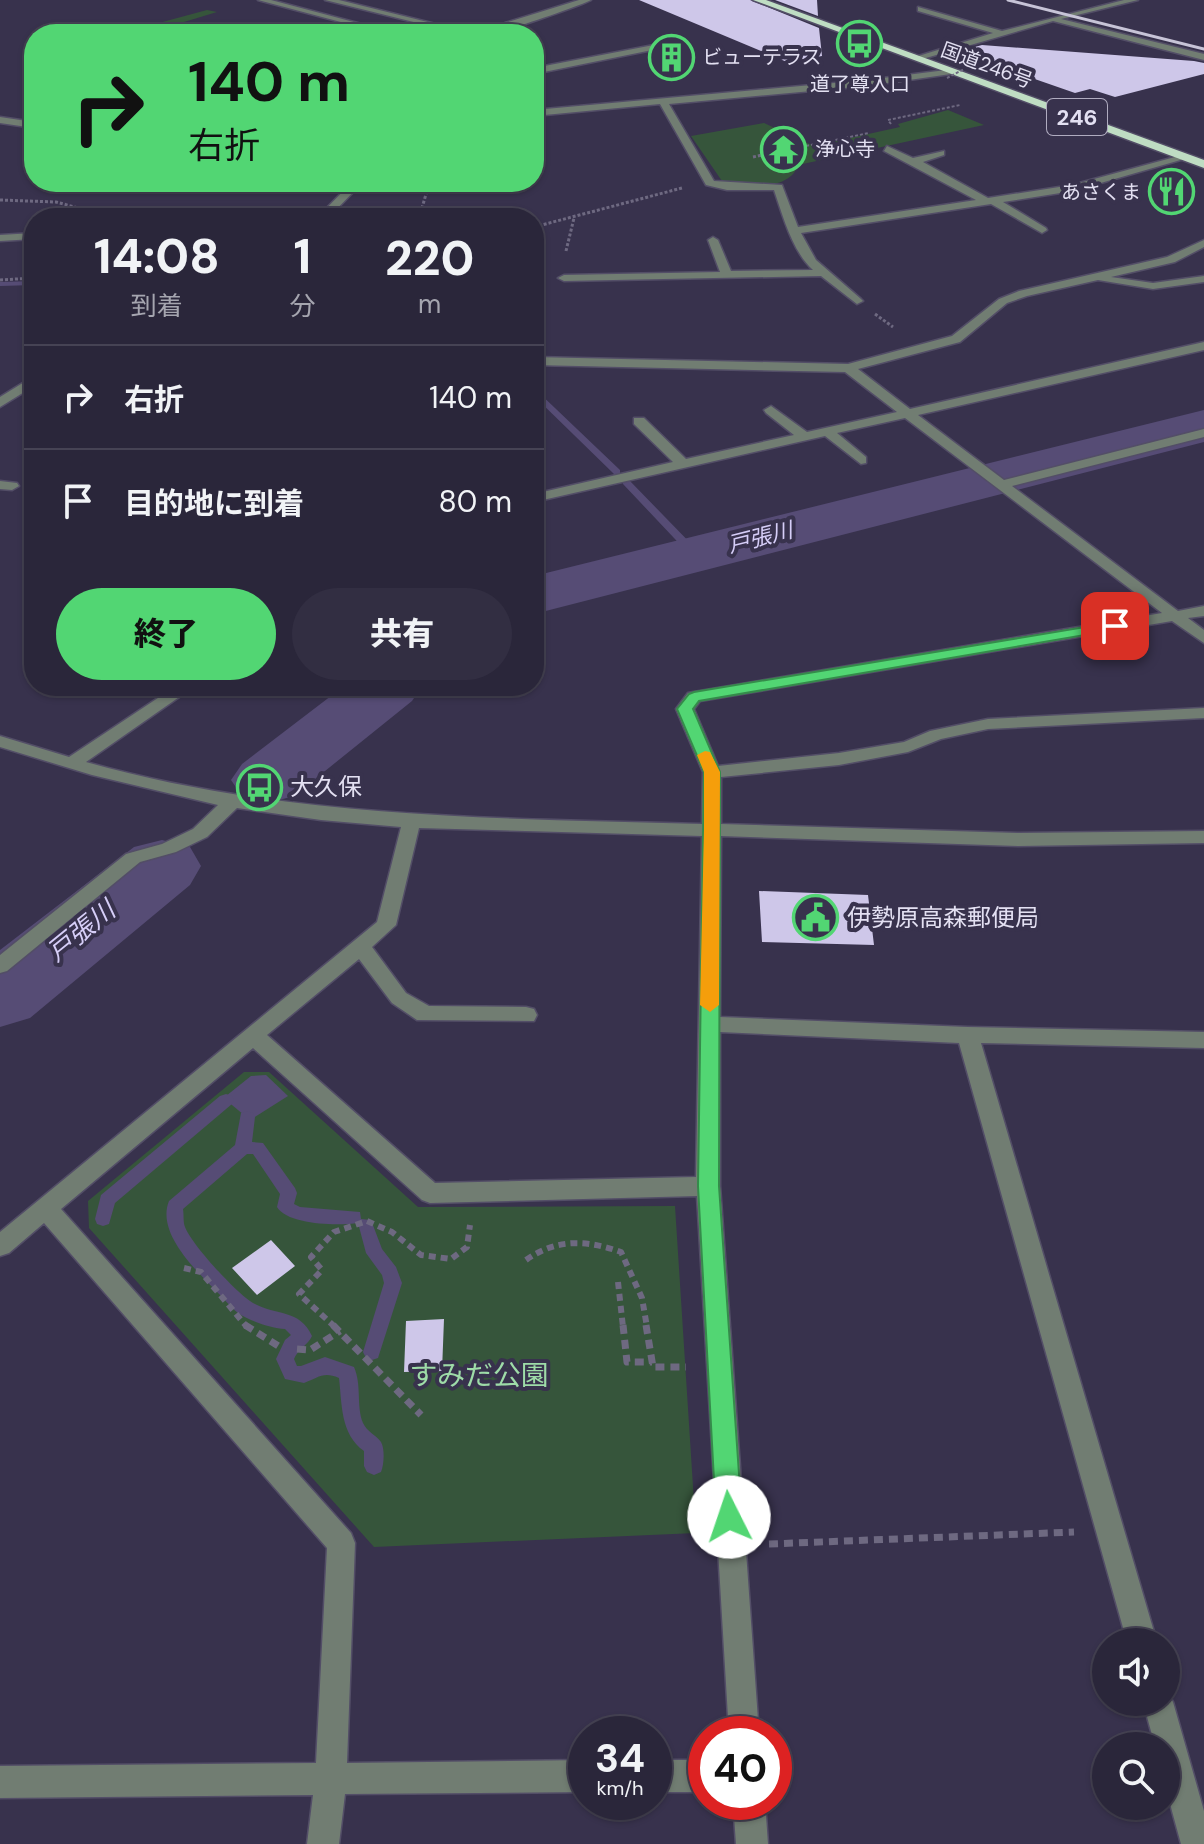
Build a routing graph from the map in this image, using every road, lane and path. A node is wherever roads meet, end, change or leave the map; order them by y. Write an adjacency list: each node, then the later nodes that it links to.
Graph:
1 (262, 0): 10 (street)
2 (329, 0): 7 (street)
3 (352, 0): 7 (street)
4 (587, 0): 12 (street)
5 (758, 0): 16 (highway, 国道246号 / 246)
6 (1134, 0): 9 (street)
7 (339, 3): 11 (street)
8 (921, 9): 13 (street)
9 (1050, 19): 13 (street); 15 (street)
10 (356, 24)
11 (429, 24)
12 (511, 24)
13 (1001, 33): 16 (street)
14 (659, 46): 18 (street)
15 (1204, 57)
16 (916, 58): 19 (highway, 国道246号 / 246)
17 (968, 67): 19 (path, bridge)
18 (544, 69)
19 (949, 75): 20 (highway, 国道246号 / 246); 21 (street)
20 (1013, 94): 25 (path); 29 (highway, 国道246号 / 246)
21 (664, 103): 22 (street); 32 (street)
22 (544, 112)
23 (0, 120): 24 (street)
24 (24, 124)
25 (893, 128)
26 (878, 131): 32 (path)
27 (887, 149): 30 (street)
28 (941, 153): 30 (street)
29 (1186, 157): 31 (highway, 国道246号 / 246); 36 (street)
30 (917, 164): 36 (street)
31 (1204, 164)
32 (701, 168): 33 (street)
33 (710, 183): 39 (path); 41 (street)
34 (348, 192): 38 (street)
35 (0, 200): 37 (path)
36 (990, 202): 40 (street); 41 (street)
37 (78, 208)
38 (332, 208)
39 (544, 224)
40 (1042, 230)
41 (794, 231): 47 (street)
42 (24, 237): 43 (street)
43 (0, 238)
44 (713, 240): 46 (street)
45 (1201, 244): 49 (street)
46 (726, 273): 47 (street); 48 (street)
47 (821, 273): 53 (street)
48 (564, 278)
49 (1101, 278): 51 (street); 54 (street)
50 (24, 279): 52 (path)
51 (1204, 279)
52 (0, 280)
53 (857, 301): 54 (path)
54 (921, 346): 57 (street)
55 (1204, 346): 61 (street)
56 (544, 361): 57 (street)
57 (848, 368): 61 (street)
58 (24, 387): 59 (street)
59 (0, 403)
60 (771, 410): 65 (street)
61 (906, 415): 63 (street); 68 (street)
62 (639, 421): 67 (street)
63 (829, 433): 65 (street); 66 (street)
64 (1204, 433): 68 (street)
65 (806, 438): 67 (street)
66 (861, 460)
67 (684, 465): 69 (street)
68 (997, 480): 71 (street)
69 (544, 496)
70 (1204, 611): 71 (street)
71 (1175, 616): 72 (street); 77 (street)
72 (1204, 638)
73 (172, 696): 76 (street)
74 (1204, 713): 77 (street)
75 (0, 741): 76 (street)
76 (71, 764): 78 (street)
77 (712, 772): 80 (street)
78 (233, 801): 79 (street); 83 (street)
79 (412, 820): 80 (street); 82 (street)
80 (713, 830): 81 (street); 85 (street)
81 (1204, 837)
82 (362, 948): 84 (street); 87 (street)
83 (0, 966)
84 (526, 1015)
85 (709, 1024): 86 (street); 89 (street)
86 (968, 1035): 88 (street); 102 (street)
87 (254, 1036): 89 (street); 90 (street)
88 (1204, 1040)
89 (708, 1186): 103 (street)
90 (45, 1208): 92 (street); 108 (street)
91 (471, 1215): 96 (path)
92 (0, 1246)
93 (526, 1260): 99 (path)
94 (184, 1268): 97 (path)
95 (618, 1282): 99 (path)
96 (340, 1331): 98 (path); 101 (path)
97 (280, 1347)
98 (297, 1349)
99 (652, 1362): 100 (path)
100 (687, 1367)
101 (421, 1415)
102 (1111, 1530): 103 (path); 104 (street)
103 (731, 1547): 105 (street)
104 (1138, 1628)
105 (743, 1716)
106 (1162, 1716): 113 (street)
107 (568, 1776): 108 (street)
108 (331, 1778): 109 (street); 111 (street)
109 (0, 1782)
110 (750, 1820): 112 (street)
111 (323, 1844)
112 (752, 1844)
113 (1197, 1844)

